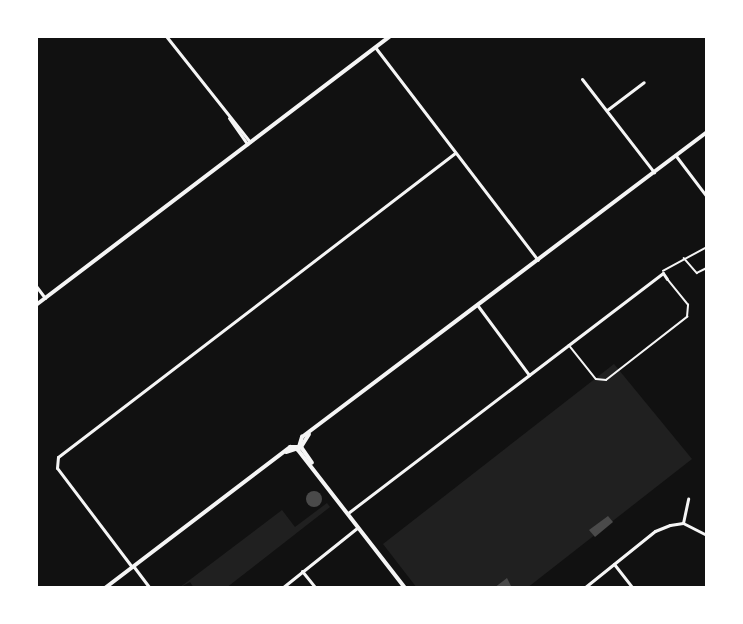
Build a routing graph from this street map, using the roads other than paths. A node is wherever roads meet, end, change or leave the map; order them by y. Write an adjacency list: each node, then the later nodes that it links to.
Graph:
1 (166, 36): 8 (street)
2 (390, 36): 3 (street)
3 (375, 47): 8 (street); 9 (street)
4 (582, 79): 6 (street)
5 (644, 82): 6 (street)
6 (606, 110): 11 (street)
7 (707, 132): 10 (street)
8 (248, 143): 20 (street)
9 (455, 153): 15 (street); 32 (street)
10 (676, 156): 11 (street); 12 (street)
11 (654, 172): 15 (street)
12 (707, 197)
13 (707, 247): 14 (lane)
14 (684, 257): 16 (lane); 17 (lane)
15 (538, 260): 22 (street)
16 (707, 268)
17 (662, 271): 18 (street); 23 (street)
18 (667, 279): 23 (lane)
19 (36, 286): 20 (street)
20 (45, 298): 21 (street)
21 (36, 305)
22 (478, 306): 24 (street); 25 (street)
23 (569, 345): 24 (street)
24 (529, 375): 27 (street)
25 (299, 447): 27 (street); 32 (street)
26 (688, 498): 28 (street)
27 (348, 513): 29 (street)
28 (683, 523): 30 (street); 31 (street)
29 (359, 527): 33 (street); 38 (street)
30 (707, 535)
31 (615, 564): 39 (street); 40 (street)
32 (134, 568): 34 (street); 35 (street)
33 (302, 571): 36 (street); 37 (street)
34 (105, 588)
35 (150, 588)
36 (282, 588)
37 (316, 588)
38 (405, 588)
39 (584, 588)
40 (633, 588)

